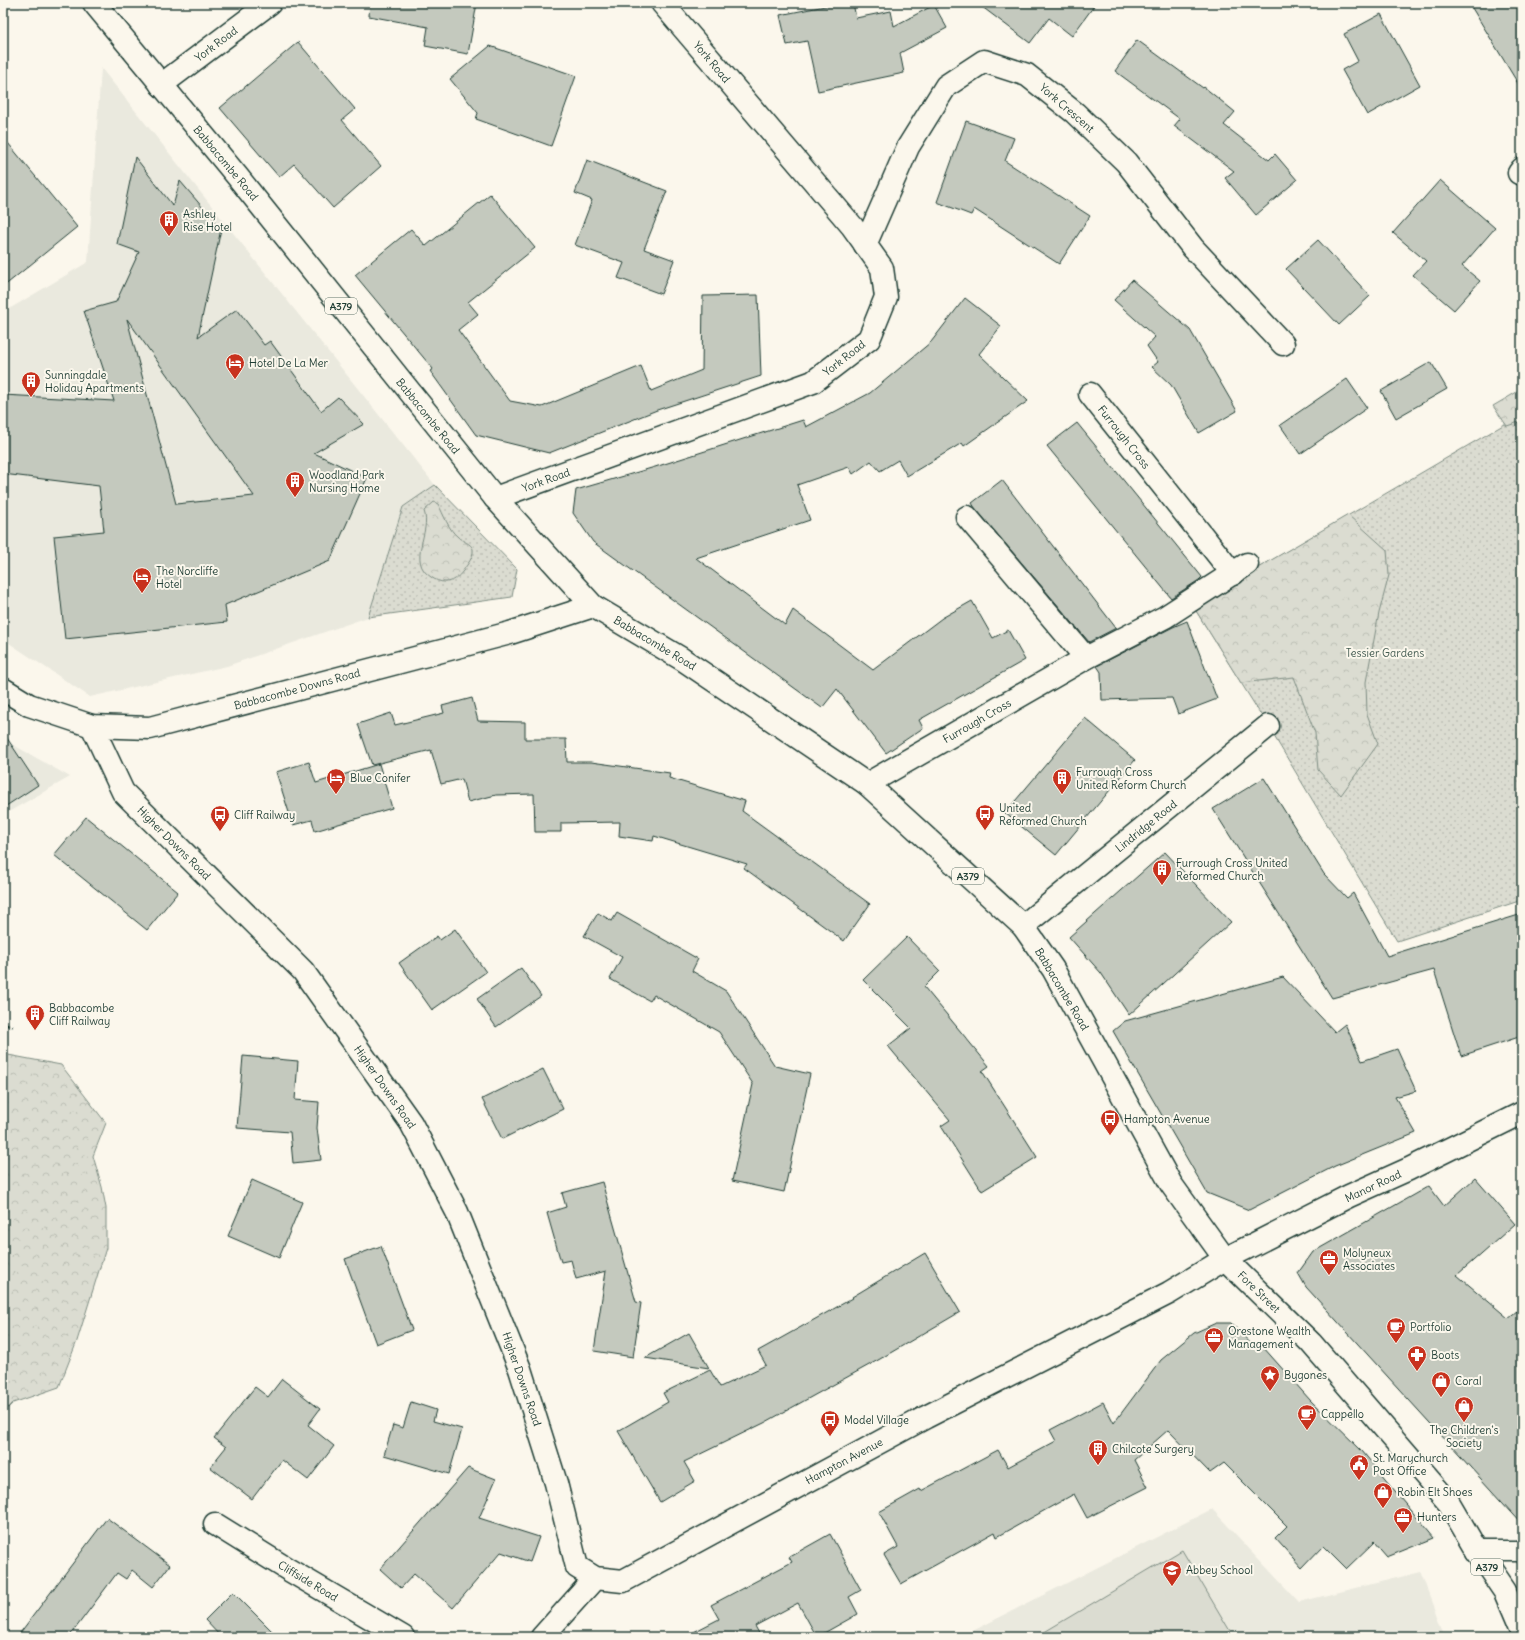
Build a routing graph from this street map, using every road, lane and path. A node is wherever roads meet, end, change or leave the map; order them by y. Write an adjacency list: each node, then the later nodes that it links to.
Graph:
1 (94, 3): 4 (street, Babbacombe Road / A379)
2 (270, 3): 4 (street, York Road)
3 (662, 3): 5 (street, York Road)
4 (161, 85): 8 (street, Babbacombe Road / A379)
5 (866, 245): 6 (street, York Crescent); 8 (street, York Road)
6 (1283, 344)
7 (1090, 394): 11 (street, Furrough Cross)
8 (496, 498): 10 (street, Babbacombe Road / A379)
9 (967, 517): 11 (street)
10 (593, 606): 13 (street, Babbacombe Downs Road); 15 (street, Babbacombe Road / A379)
11 (1086, 658): 15 (street, Furrough Cross)
12 (3, 689): 13 (street, Babbacombe Downs Road)
13 (92, 726): 22 (street, Higher Downs Road)
14 (1268, 726): 16 (street, Lindridge Road)
15 (867, 784): 16 (street, Babbacombe Road / A379)
16 (1023, 926): 18 (street, Babbacombe Road / A379)
17 (1522, 1113): 18 (street, Manor Road)
18 (1225, 1259): 20 (street, Fore Street / A379); 22 (street, Hampton Avenue)
19 (215, 1524): 24 (street, Cliffside Road)
20 (1477, 1551): 21 (street); 23 (street, Fore Street / A379)
21 (1522, 1551)
22 (595, 1578): 25 (street)
23 (1522, 1628)
24 (403, 1637)
25 (542, 1637)

